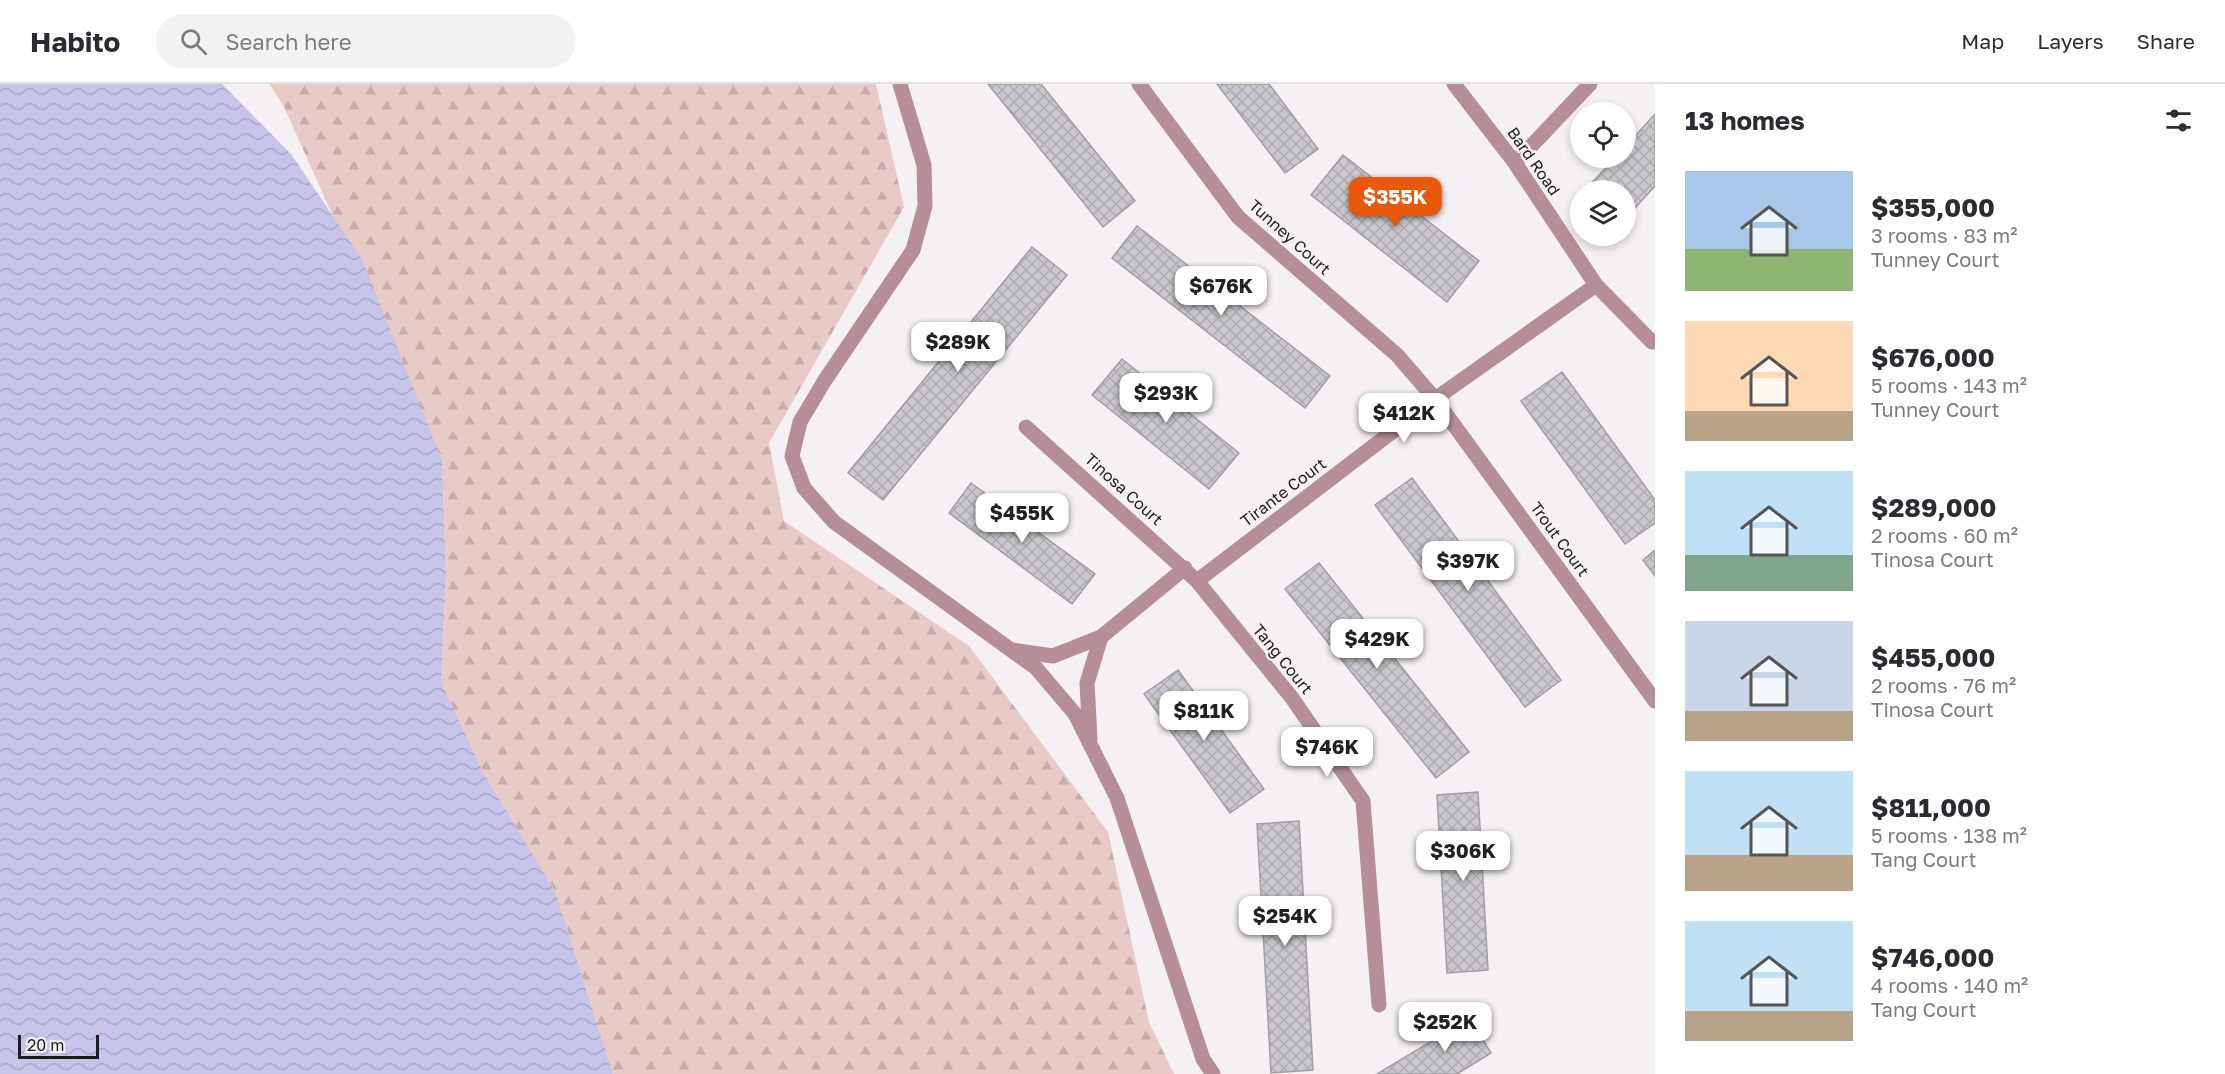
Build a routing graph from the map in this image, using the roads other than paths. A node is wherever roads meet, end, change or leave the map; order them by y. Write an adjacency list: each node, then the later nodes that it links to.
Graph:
1 (900, 84): 13 (street)
2 (1139, 84): 8 (street, Tunney Court)
3 (1454, 84): 5 (street, Bard Road)
4 (1590, 84): 5 (street)
5 (1515, 163): 6 (street, Bard Road)
6 (1596, 285): 7 (street, Bard Road); 8 (street, Tirante Court)
7 (1654, 343)
8 (1435, 399): 11 (street, Tirante Court); 14 (street, Trout Court)
9 (1026, 427): 10 (street, Tinosa Court)
10 (1185, 568): 11 (street, Tinosa Court); 12 (street)
11 (1197, 580): 16 (street, Tang Court)
12 (1101, 637): 13 (street); 15 (street)
13 (1010, 650): 15 (street)
14 (1655, 701)
15 (1090, 745): 17 (street)
16 (1379, 1005)
17 (1213, 1074)

